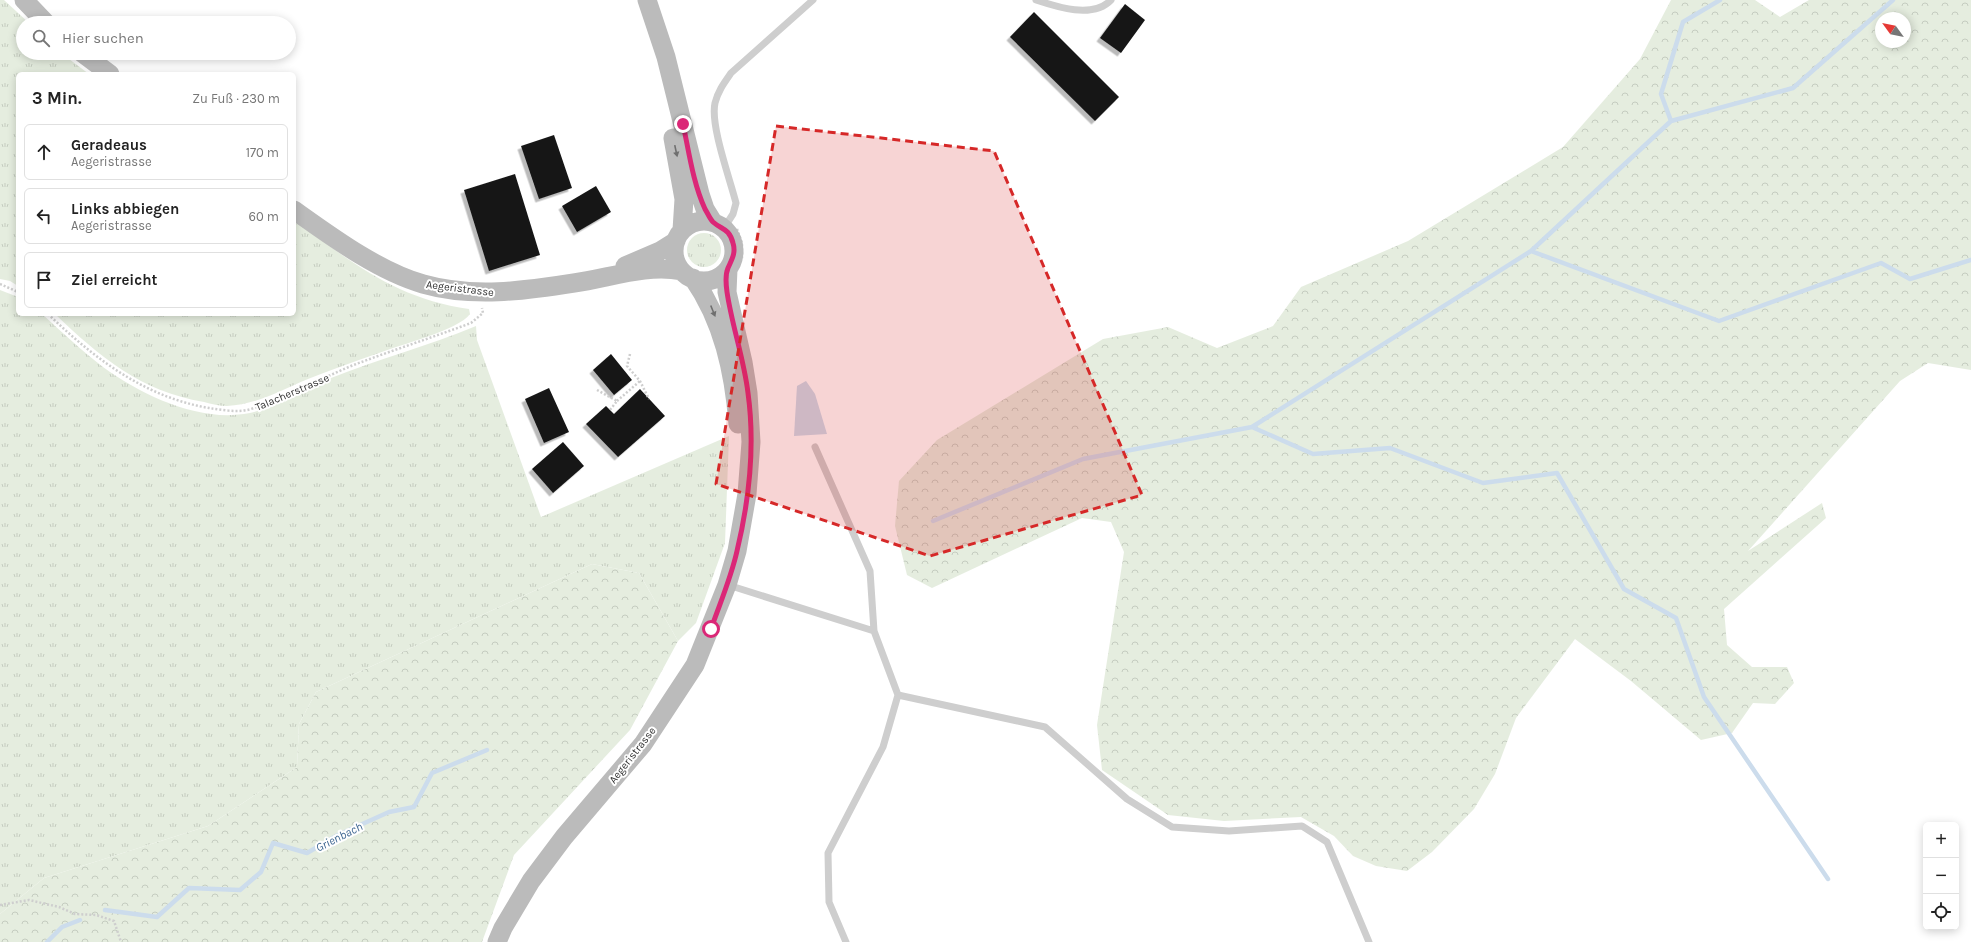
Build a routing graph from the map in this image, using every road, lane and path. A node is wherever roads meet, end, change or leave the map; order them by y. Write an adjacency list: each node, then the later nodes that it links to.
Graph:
1 (24, 0): 6 (main road)
2 (813, 0): 10 (lane)
3 (1036, 0): 4 (lane)
4 (1111, 0)
5 (649, 8): 10 (main road, Aegeristrasse); 11 (main road, Aegeristrasse, one-way to 11)
6 (39, 16)
7 (91, 60): 8 (main road)
8 (107, 72)
9 (296, 211): 17 (main road, Aegeristrasse)
10 (722, 223): 11 (main road, Aegeristrasse); 12 (main road, Aegeristrasse); 12 (path)
11 (679, 235): 13 (main road, Aegeristrasse); 14 (main road, Aegeristrasse)
12 (734, 268): 13 (main road, Aegeristrasse); 26 (main road, Aegeristrasse)
13 (687, 275): 14 (main road, Aegeristrasse); 26 (main road, Aegeristrasse, one-way to 26)
14 (596, 278): 17 (main road, Aegeristrasse)
15 (0, 284): 16 (path)
16 (16, 291)
17 (479, 292): 18 (path, Talacherstrasse)
18 (50, 316)
19 (630, 354): 20 (path)
20 (640, 381): 22 (path); 23 (path)
21 (597, 390): 23 (path)
22 (649, 399)
23 (617, 401): 24 (path)
24 (610, 410)
25 (815, 447): 28 (lane)
26 (737, 551): 27 (main road, Aegeristrasse)
27 (727, 585): 28 (lane); 32 (main road, Aegeristrasse)
28 (874, 632): 29 (lane)
29 (898, 695): 33 (lane); 34 (lane)
30 (0, 905): 31 (path)
31 (121, 942)
32 (497, 942)
33 (846, 942)
34 (1369, 942)

